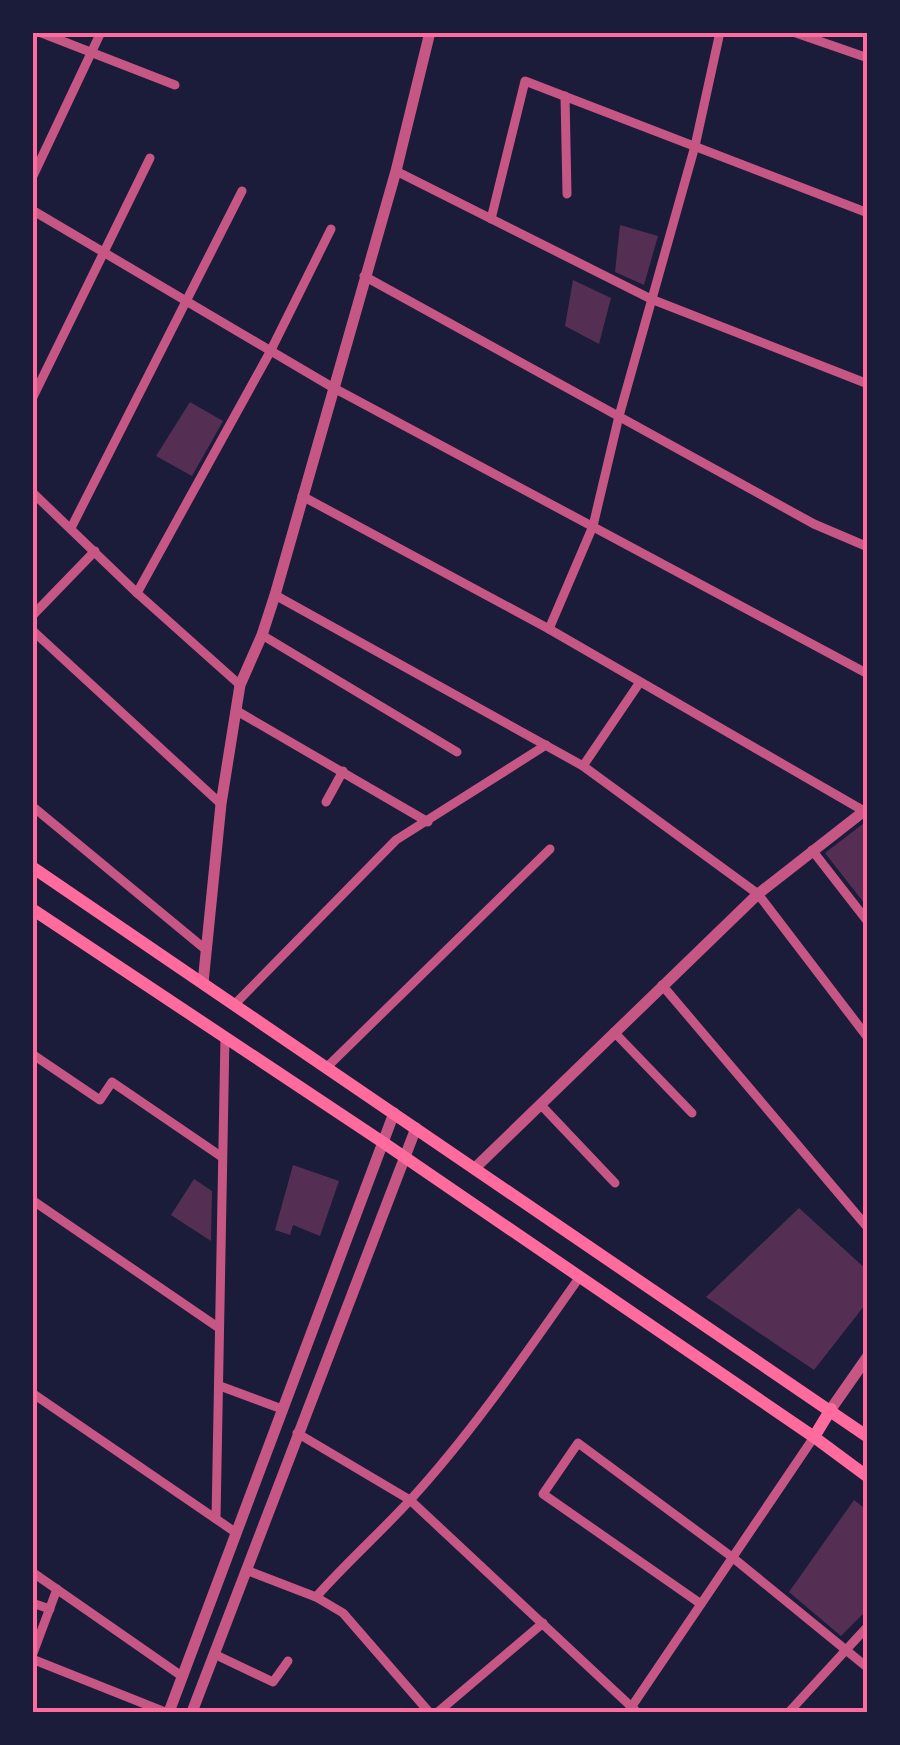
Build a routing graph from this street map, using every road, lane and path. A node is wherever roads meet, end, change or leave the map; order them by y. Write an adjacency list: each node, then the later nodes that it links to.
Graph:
1 (39, 32): 6 (street)
2 (101, 32): 6 (street)
3 (430, 32): 12 (street)
4 (720, 32): 10 (street)
5 (793, 32): 7 (street)
6 (90, 52): 8 (street); 13 (street)
7 (868, 58)
8 (175, 86)
9 (564, 96): 10 (street); 15 (street); 18 (street)
10 (695, 146): 17 (street); 22 (street)
11 (150, 158): 20 (street)
12 (396, 171): 18 (street); 21 (street)
13 (32, 178)
14 (242, 191): 23 (street)
15 (567, 194)
16 (32, 210): 20 (street)
17 (868, 213)
18 (491, 219): 22 (street)
19 (331, 229): 24 (street)
20 (103, 251): 23 (street); 27 (street)
21 (364, 276): 26 (street); 28 (street)
22 (651, 299): 25 (street); 28 (street)
23 (188, 300): 24 (street); 32 (street)
24 (270, 352): 26 (street); 35 (street)
25 (868, 384)
26 (332, 387): 30 (street); 31 (street)
27 (32, 399)
28 (620, 416): 31 (street); 33 (street)
29 (32, 492): 32 (street)
30 (302, 496): 36 (street); 39 (street)
31 (593, 526): 39 (street); 41 (street)
32 (71, 528): 34 (street)
33 (868, 546)
34 (95, 551): 35 (street); 37 (street)
35 (137, 592): 43 (street)
36 (275, 596): 40 (street); 45 (street)
37 (32, 616)
38 (32, 630): 50 (street)
39 (549, 630): 42 (street)
40 (262, 635): 43 (street); 46 (street)
41 (868, 674)
42 (640, 682): 47 (street); 52 (street)
43 (240, 685): 44 (street)
44 (237, 712): 48 (street); 50 (street)
45 (546, 746): 47 (street); 53 (street)
46 (457, 752)
47 (584, 766): 57 (street)
48 (343, 771): 49 (street); 53 (street)
49 (326, 802)
50 (221, 804): 60 (street)
51 (32, 806): 60 (street)
52 (866, 809): 55 (street)
53 (428, 822): 63 (street)
54 (550, 849): 68 (street)
55 (812, 850): 57 (street); 59 (street)
56 (32, 867): 61 (main road)
57 (758, 894): 62 (street); 66 (street)
58 (32, 909): 65 (main road)
59 (868, 922)
60 (205, 949): 61 (street)
61 (203, 983): 63 (main road)
62 (662, 985): 64 (street); 79 (street)
63 (235, 1004): 68 (main road)
64 (614, 1032): 69 (street); 70 (street)
65 (224, 1037): 73 (main road); 75 (street)
66 (868, 1038)
67 (32, 1054): 75 (street)
68 (327, 1067): 71 (main road)
69 (540, 1104): 76 (street); 77 (street)
70 (692, 1112)
71 (394, 1113): 72 (main road); 73 (street)
72 (416, 1128): 74 (street); 76 (main road)
73 (381, 1141): 74 (main road); 82 (street)
74 (403, 1156): 80 (main road); 84 (street)
75 (222, 1157): 81 (street)
76 (476, 1167): 88 (main road)
77 (615, 1183)
78 (32, 1200): 81 (street)
79 (868, 1228)
80 (579, 1278): 90 (main road); 93 (street)
81 (219, 1328): 85 (street)
82 (304, 1350): 84 (street); 87 (street)
83 (868, 1356): 88 (street)
84 (326, 1359): 89 (street)
85 (220, 1386): 87 (street); 94 (street)
86 (32, 1392): 94 (street)
87 (282, 1410): 95 (street)
88 (832, 1410): 90 (main road); 91 (main road)
89 (297, 1433): 93 (street); 97 (street)
90 (814, 1437): 92 (main road); 96 (street)
91 (868, 1437)
92 (868, 1476)
93 (410, 1500): 100 (street); 104 (street)
94 (216, 1518): 95 (street)
95 (236, 1532): 111 (street)
96 (732, 1557): 102 (street); 102 (street); 106 (street)
97 (246, 1570): 100 (street); 107 (street)
98 (32, 1572): 99 (street)
99 (57, 1588): 103 (street); 111 (street)
100 (316, 1597): 115 (street)
101 (32, 1603): 103 (street)
102 (700, 1604): 112 (street)
103 (50, 1610): 108 (street)
104 (543, 1623): 112 (street); 116 (street)
105 (868, 1626): 106 (street)
106 (845, 1650): 110 (street); 117 (street)
107 (214, 1654): 109 (street); 114 (street)
108 (32, 1658): 113 (street)
109 (288, 1661)
110 (868, 1668)
111 (183, 1677): 113 (street)
112 (633, 1711)
113 (167, 1712)
114 (192, 1712)
115 (429, 1712)
116 (438, 1712)
117 (789, 1712)

